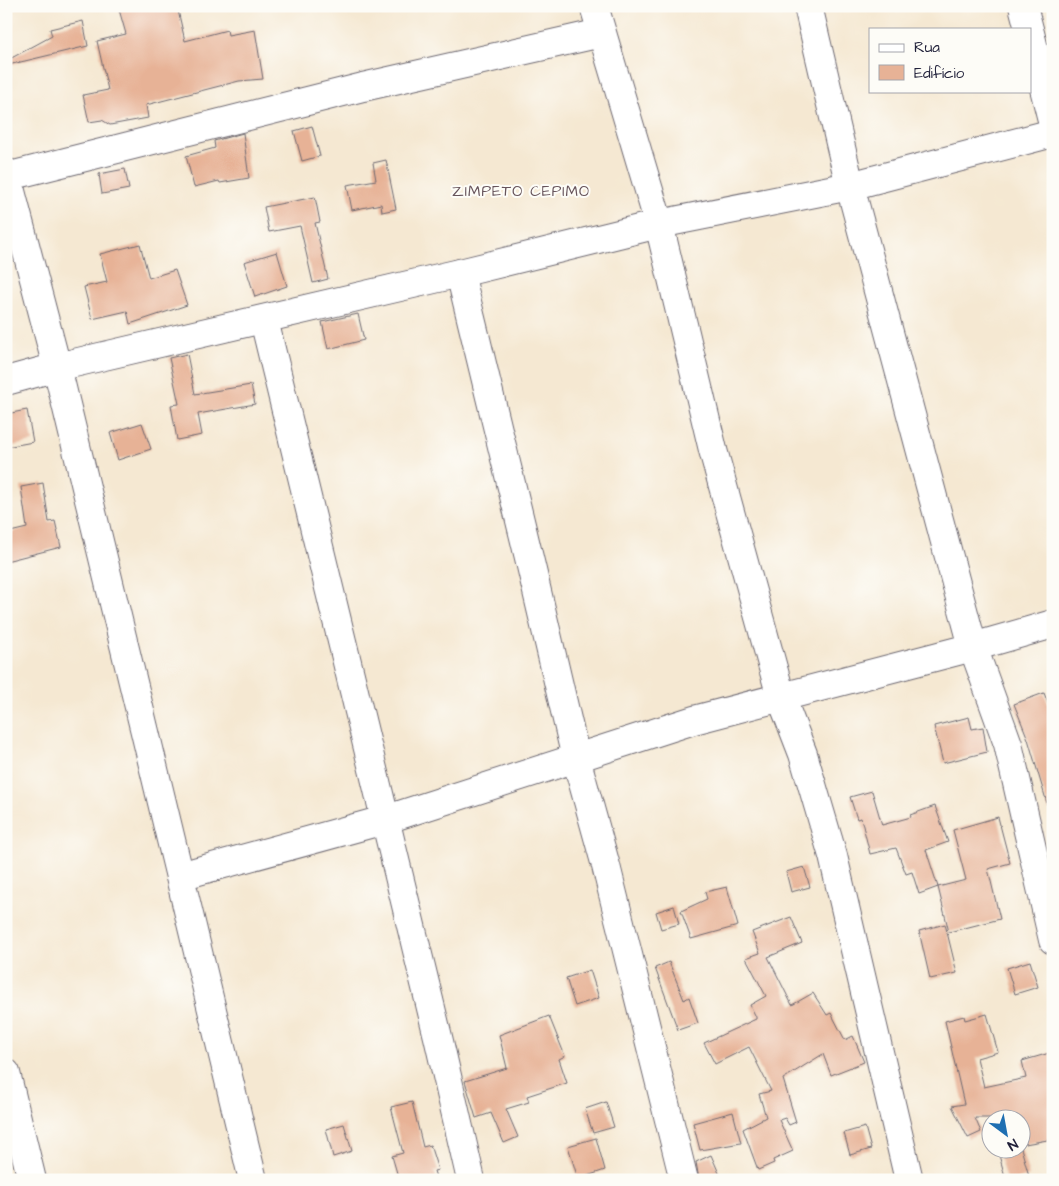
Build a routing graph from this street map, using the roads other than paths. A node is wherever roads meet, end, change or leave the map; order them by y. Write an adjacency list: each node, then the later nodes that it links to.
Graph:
1 (594, 6): 5 (street)
2 (808, 6): 10 (street)
3 (1024, 6): 4 (street)
4 (1029, 28)
5 (601, 33): 9 (street); 11 (street)
6 (1032, 41): 7 (street)
7 (1053, 124)
8 (1053, 132): 10 (street)
9 (7, 175): 14 (street)
10 (850, 186): 11 (street); 17 (street)
11 (658, 224): 12 (street); 18 (street)
12 (460, 273): 13 (street); 19 (street)
13 (264, 320): 14 (street); 20 (street)
14 (57, 367): 15 (street); 21 (street)
15 (6, 380)
16 (1053, 624): 17 (street)
17 (973, 647): 18 (street); 22 (street)
18 (781, 697): 19 (street); 28 (street)
19 (576, 758): 20 (street); 27 (street)
20 (384, 820): 21 (street); 26 (street)
21 (180, 876): 25 (street)
22 (1053, 940)
23 (6, 1073): 24 (street)
24 (32, 1180)
25 (253, 1180)
26 (471, 1180)
27 (684, 1180)
28 (909, 1180)

